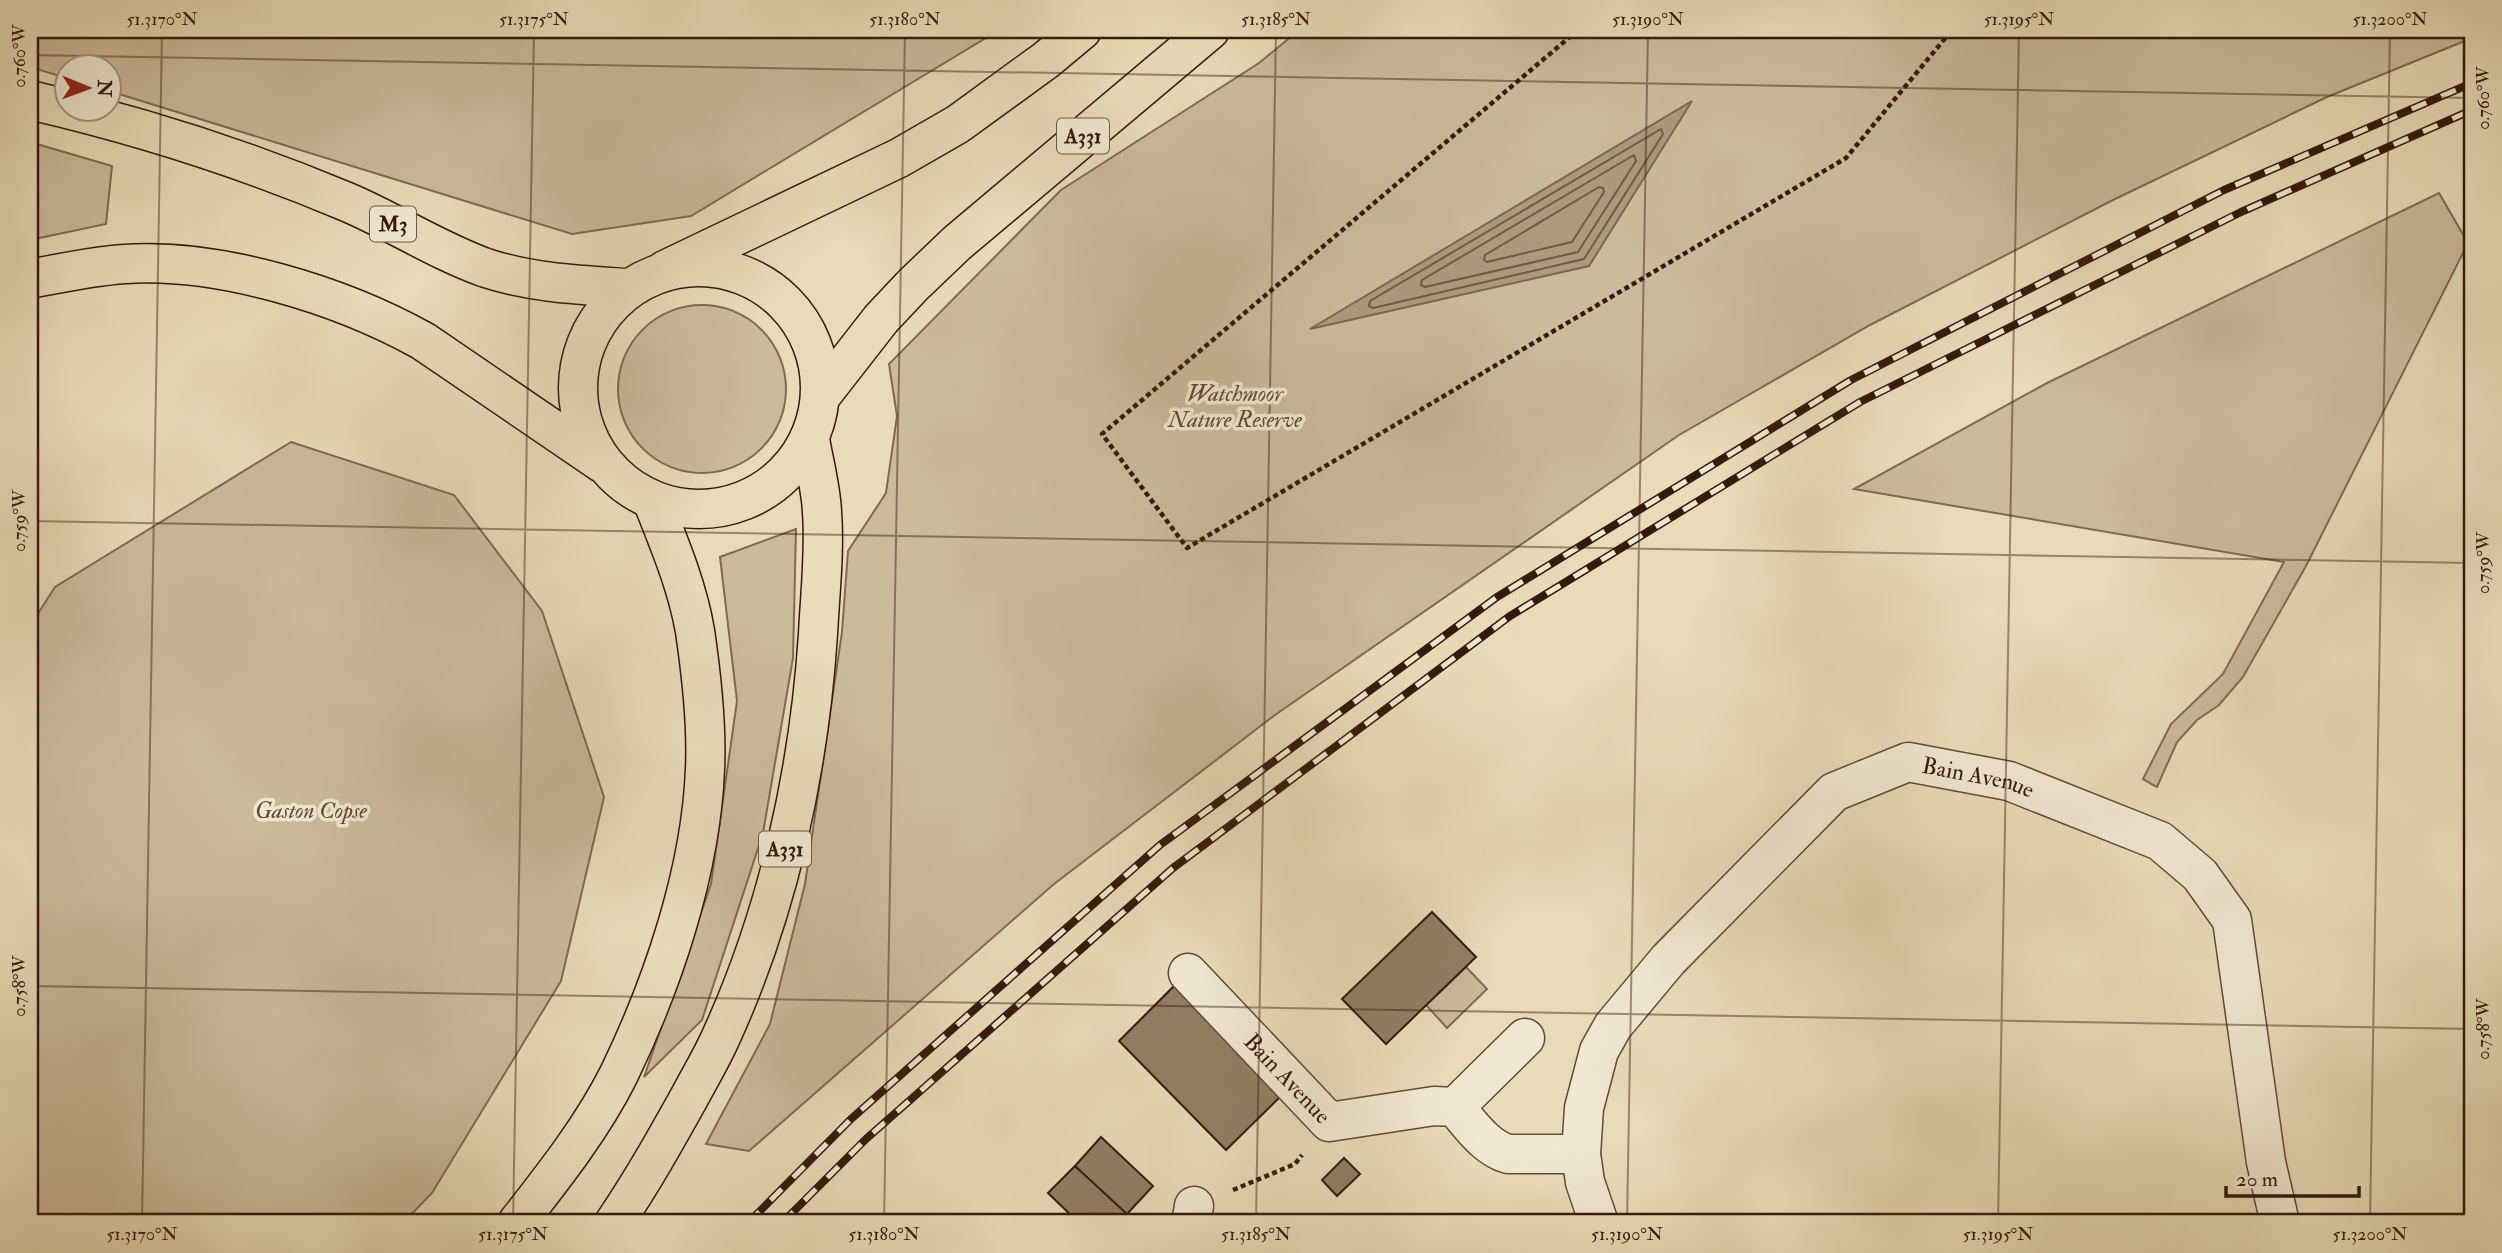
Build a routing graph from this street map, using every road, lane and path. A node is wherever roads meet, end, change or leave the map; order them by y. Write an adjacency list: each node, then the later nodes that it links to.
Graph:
1 (1082, 30): 6 (main road)
2 (1210, 30): 9 (main road, A331)
3 (1578, 30): 4 (path)
4 (1952, 30)
5 (30, 100): 8 (main road, M3)
6 (665, 270): 8 (main road); 9 (main road)
7 (30, 279): 11 (main road)
8 (627, 288): 11 (main road)
9 (821, 396): 10 (main road)
10 (810, 439): 12 (main road); 20 (main road, A331)
11 (603, 464): 12 (main road)
12 (652, 500): 19 (main road)
13 (1188, 973): 16 (street, Bain Avenue)
14 (1525, 1038): 15 (street)
15 (1455, 1107): 16 (street, Bain Avenue); 17 (street)
16 (1329, 1122): 18 (path)
17 (1581, 1154): 21 (street, Bain Avenue); 22 (street, Bain Avenue)
18 (1192, 1214)
19 (517, 1223)
20 (614, 1223)
21 (1599, 1223)
22 (2280, 1223)

